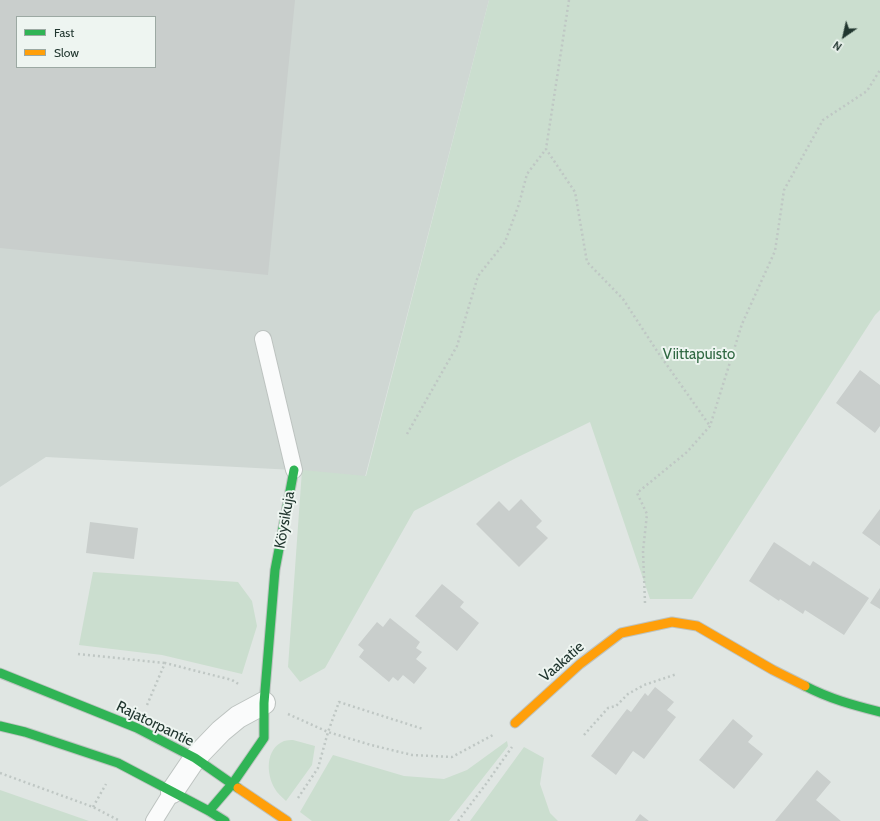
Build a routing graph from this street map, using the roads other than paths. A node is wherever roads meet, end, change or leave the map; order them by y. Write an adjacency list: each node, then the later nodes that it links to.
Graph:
1 (263, 339): 2 (lane, Köysikuja)
2 (294, 470): 4 (street, Köysikuja)
3 (0, 673): 8 (street, Rajatorpantie)
4 (264, 703): 8 (street); 9 (street, Köysikuja)
5 (880, 712): 6 (street, Vaakatie)
6 (515, 723)
7 (0, 726): 10 (street)
8 (194, 758): 9 (street, Rajatorpantie); 10 (street)
9 (233, 783): 11 (street, Köysikuja); 12 (street, Rajatorpantie)
10 (172, 792): 11 (street); 13 (lane)
11 (206, 816): 14 (street)
12 (285, 819)
13 (154, 821)
14 (225, 821)

